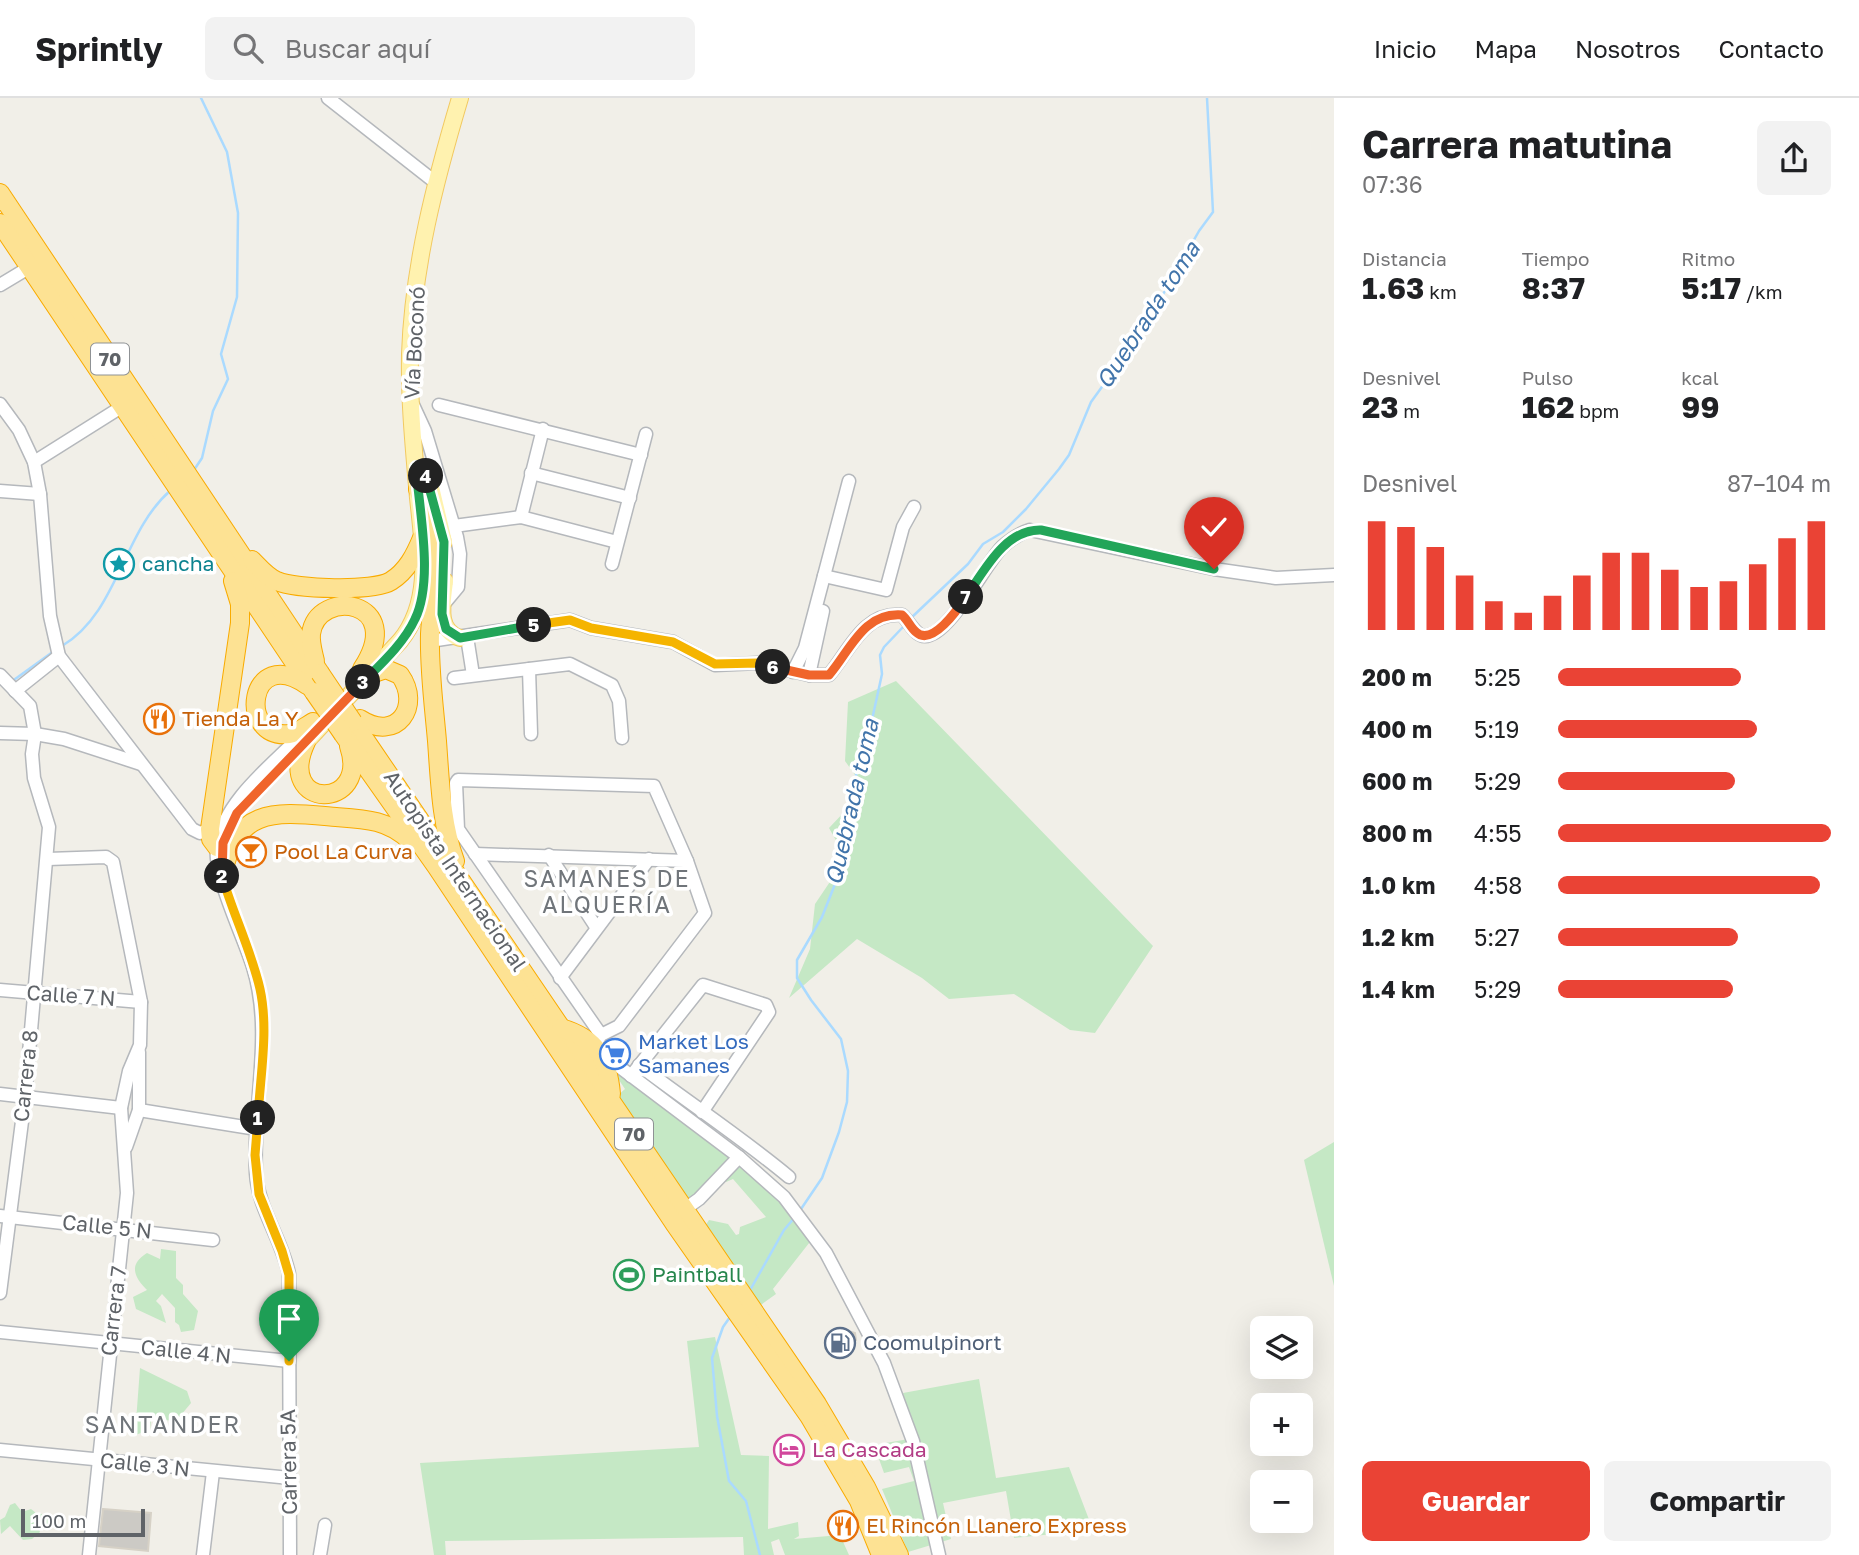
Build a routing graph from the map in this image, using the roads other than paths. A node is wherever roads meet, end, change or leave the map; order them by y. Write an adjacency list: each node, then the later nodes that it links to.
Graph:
1 (328, 98): 3 (street)
2 (460, 98): 3 (main road, Vía Boconó)
3 (435, 182): 8 (main road, Vía Boconó)
4 (0, 193): 25 (highway, Autopista Internacional / 70)
5 (0, 223): 6 (highway, Autopista Internacional / 70)
6 (30, 267): 7 (street); 11 (highway, Autopista Internacional / 70)
7 (0, 285)
8 (411, 399): 16 (main road, Vía Boconó); 26 (street)
9 (0, 404): 15 (street)
10 (439, 405): 12 (street)
11 (123, 406): 15 (street); 29 (highway, Autopista Internacional / 70)
12 (543, 429): 14 (street); 17 (street)
13 (646, 434): 14 (street)
14 (641, 455): 22 (street)
15 (34, 463): 21 (street)
16 (416, 467): 19 (main road, Vía Boconó); 30 (main road)
17 (531, 472): 22 (street); 24 (street)
18 (849, 481): 32 (street)
19 (418, 489): 27 (main road, Vía Boconó); 36 (highway)
20 (0, 491): 21 (street)
21 (40, 494): 37 (street)
22 (630, 498): 28 (street)
23 (914, 507): 32 (street)
24 (521, 517): 26 (street); 28 (street)
25 (219, 524): 27 (highway); 43 (highway, Autopista Internacional / 70)
26 (454, 526): 30 (street)
27 (422, 538): 40 (main road, Vía Boconó)
28 (617, 542): 31 (street)
29 (221, 552): 43 (highway, Autopista Internacional / 70); 53 (highway)
30 (453, 554): 35 (main road)
31 (612, 564)
32 (827, 573): 34 (street)
33 (1334, 575): 42 (street)
34 (817, 618): 39 (street); 42 (street)
35 (464, 637): 36 (street); 38 (street); 39 (street)
36 (430, 641): 62 (highway)
37 (59, 656): 44 (street); 52 (street)
38 (529, 668): 49 (street); 50 (street)
39 (793, 671): 42 (street)
40 (367, 672): 43 (highway); 45 (main road, Vía Boconó); 46 (highway); 51 (main road, Vía Boconó)
41 (0, 675): 44 (street, Carrera 8)
42 (809, 675)
43 (315, 680): 45 (highway); 46 (highway, Autopista Internacional / 70, bridge); 46 (highway, Autopista Internacional / 70, bridge)
44 (15, 691): 48 (street, Carrera 8)
45 (313, 722): 54 (street)
46 (351, 729): 51 (highway); 60 (highway, Autopista Internacional / 70); 62 (highway, Autopista Internacional / 70)
47 (0, 733): 48 (street)
48 (35, 734): 52 (street); 57 (street, Carrera 8)
49 (531, 734)
50 (622, 738)
51 (306, 742): 61 (street, Carrera 5A)
52 (142, 764): 53 (street)
53 (210, 829): 54 (highway)
54 (217, 847): 61 (street, Carrera 5A)
55 (475, 854): 56 (street); 59 (street); 64 (street)
56 (549, 855): 58 (street); 63 (street)
57 (48, 859): 66 (street, Carrera 8); 67 (street, Carrera 7)
58 (649, 859): 59 (street); 63 (street)
59 (687, 861): 69 (street)
60 (436, 866): 61 (highway); 99 (highway, Autopista Internacional / 70)
61 (222, 877): 78 (street, Carrera 5A)
62 (466, 887): 68 (highway, Autopista Internacional / 70)
63 (596, 927): 64 (street)
64 (561, 978): 69 (street)
65 (0, 990): 66 (street, Calle 7 N)
66 (34, 994): 67 (street, Calle 7 N); 73 (street, Carrera 8)
67 (141, 1002): 70 (street, Carrera 7)
68 (561, 1028): 69 (highway); 74 (highway, Autopista Internacional / 70)
69 (599, 1044): 71 (street); 74 (highway)
70 (139, 1045): 75 (street, Carrera 7); 76 (street)
71 (635, 1071): 77 (street); 77 (street); 80 (street)
72 (0, 1094): 73 (street)
73 (24, 1098): 75 (street); 83 (street, Carrera 8)
74 (611, 1100): 82 (highway, Autopista Internacional / 70)
75 (121, 1108): 79 (street, Carrera 7)
76 (139, 1110): 78 (street); 79 (street)
77 (702, 1112): 81 (street)
78 (257, 1129): 89 (street, Carrera 5A)
79 (125, 1151): 84 (street, Carrera 7)
80 (739, 1157): 82 (street); 101 (street)
81 (789, 1177)
82 (685, 1209): 100 (highway, Autopista Internacional / 70)
83 (5, 1216): 84 (street, Calle 5 N); 86 (street, Carrera 8)
84 (124, 1229): 85 (street, Calle 5 N); 88 (street, Carrera 7)
85 (213, 1240)
86 (0, 1293)
87 (0, 1332): 88 (street, Calle 4 N)
88 (110, 1344): 89 (street, Calle 4 N); 91 (street, Carrera 7)
89 (289, 1361): 93 (street, Carrera 5A)
90 (0, 1450): 91 (street, Calle 3 N)
91 (100, 1461): 92 (street, Calle 3 N); 95 (street, Carrera 7)
92 (213, 1472): 93 (street, Calle 3 N); 96 (street)
93 (290, 1478): 97 (street, Carrera 5A)
94 (325, 1525): 98 (street)
95 (89, 1555)
96 (203, 1555)
97 (290, 1555)
98 (320, 1555)
99 (881, 1555)
100 (900, 1555)
101 (939, 1555)

